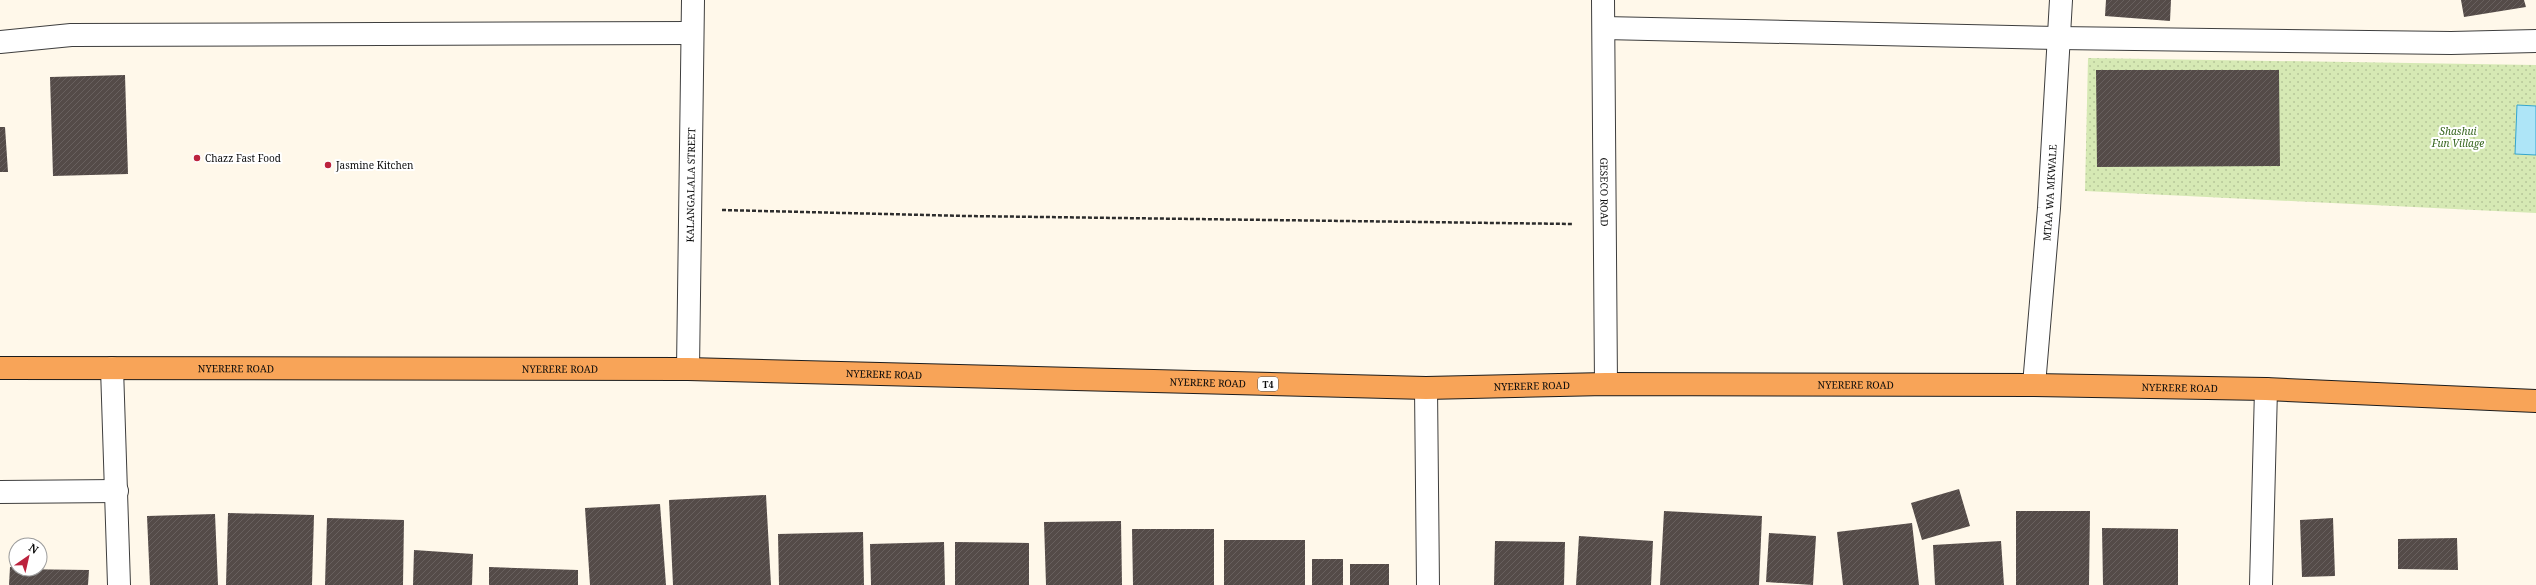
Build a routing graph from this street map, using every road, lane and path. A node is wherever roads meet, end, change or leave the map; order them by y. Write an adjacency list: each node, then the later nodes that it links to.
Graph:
1 (693, 0): 5 (street, KALANGALALA STREET)
2 (1603, 0): 4 (street, GESECO ROAD)
3 (2061, 0): 6 (street, MTAA WA MKWALE)
4 (1604, 28): 6 (street); 10 (street, GESECO ROAD)
5 (692, 33): 8 (street); 9 (street, KALANGALALA STREET)
6 (2058, 38): 7 (street); 15 (street, MTAA WA MKWALE)
7 (2536, 41)
8 (0, 42)
9 (690, 209): 10 (path); 13 (street, KALANGALALA STREET)
10 (1604, 225): 14 (street, GESECO ROAD)
11 (0, 368): 12 (highway, NYERERE ROAD / T4)
12 (112, 368): 13 (highway, NYERERE ROAD / T4); 19 (street)
13 (688, 369): 16 (highway, NYERERE ROAD / T4)
14 (1606, 384): 15 (highway, NYERERE ROAD / T4); 16 (highway, NYERERE ROAD / T4)
15 (2034, 385): 17 (highway, NYERERE ROAD / T4)
16 (1426, 388): 22 (street)
17 (2266, 389): 18 (highway, NYERERE ROAD / T4); 23 (street)
18 (2536, 401)
19 (117, 491): 20 (street); 21 (street)
20 (0, 492)
21 (119, 585)
22 (1428, 585)
23 (2261, 585)

